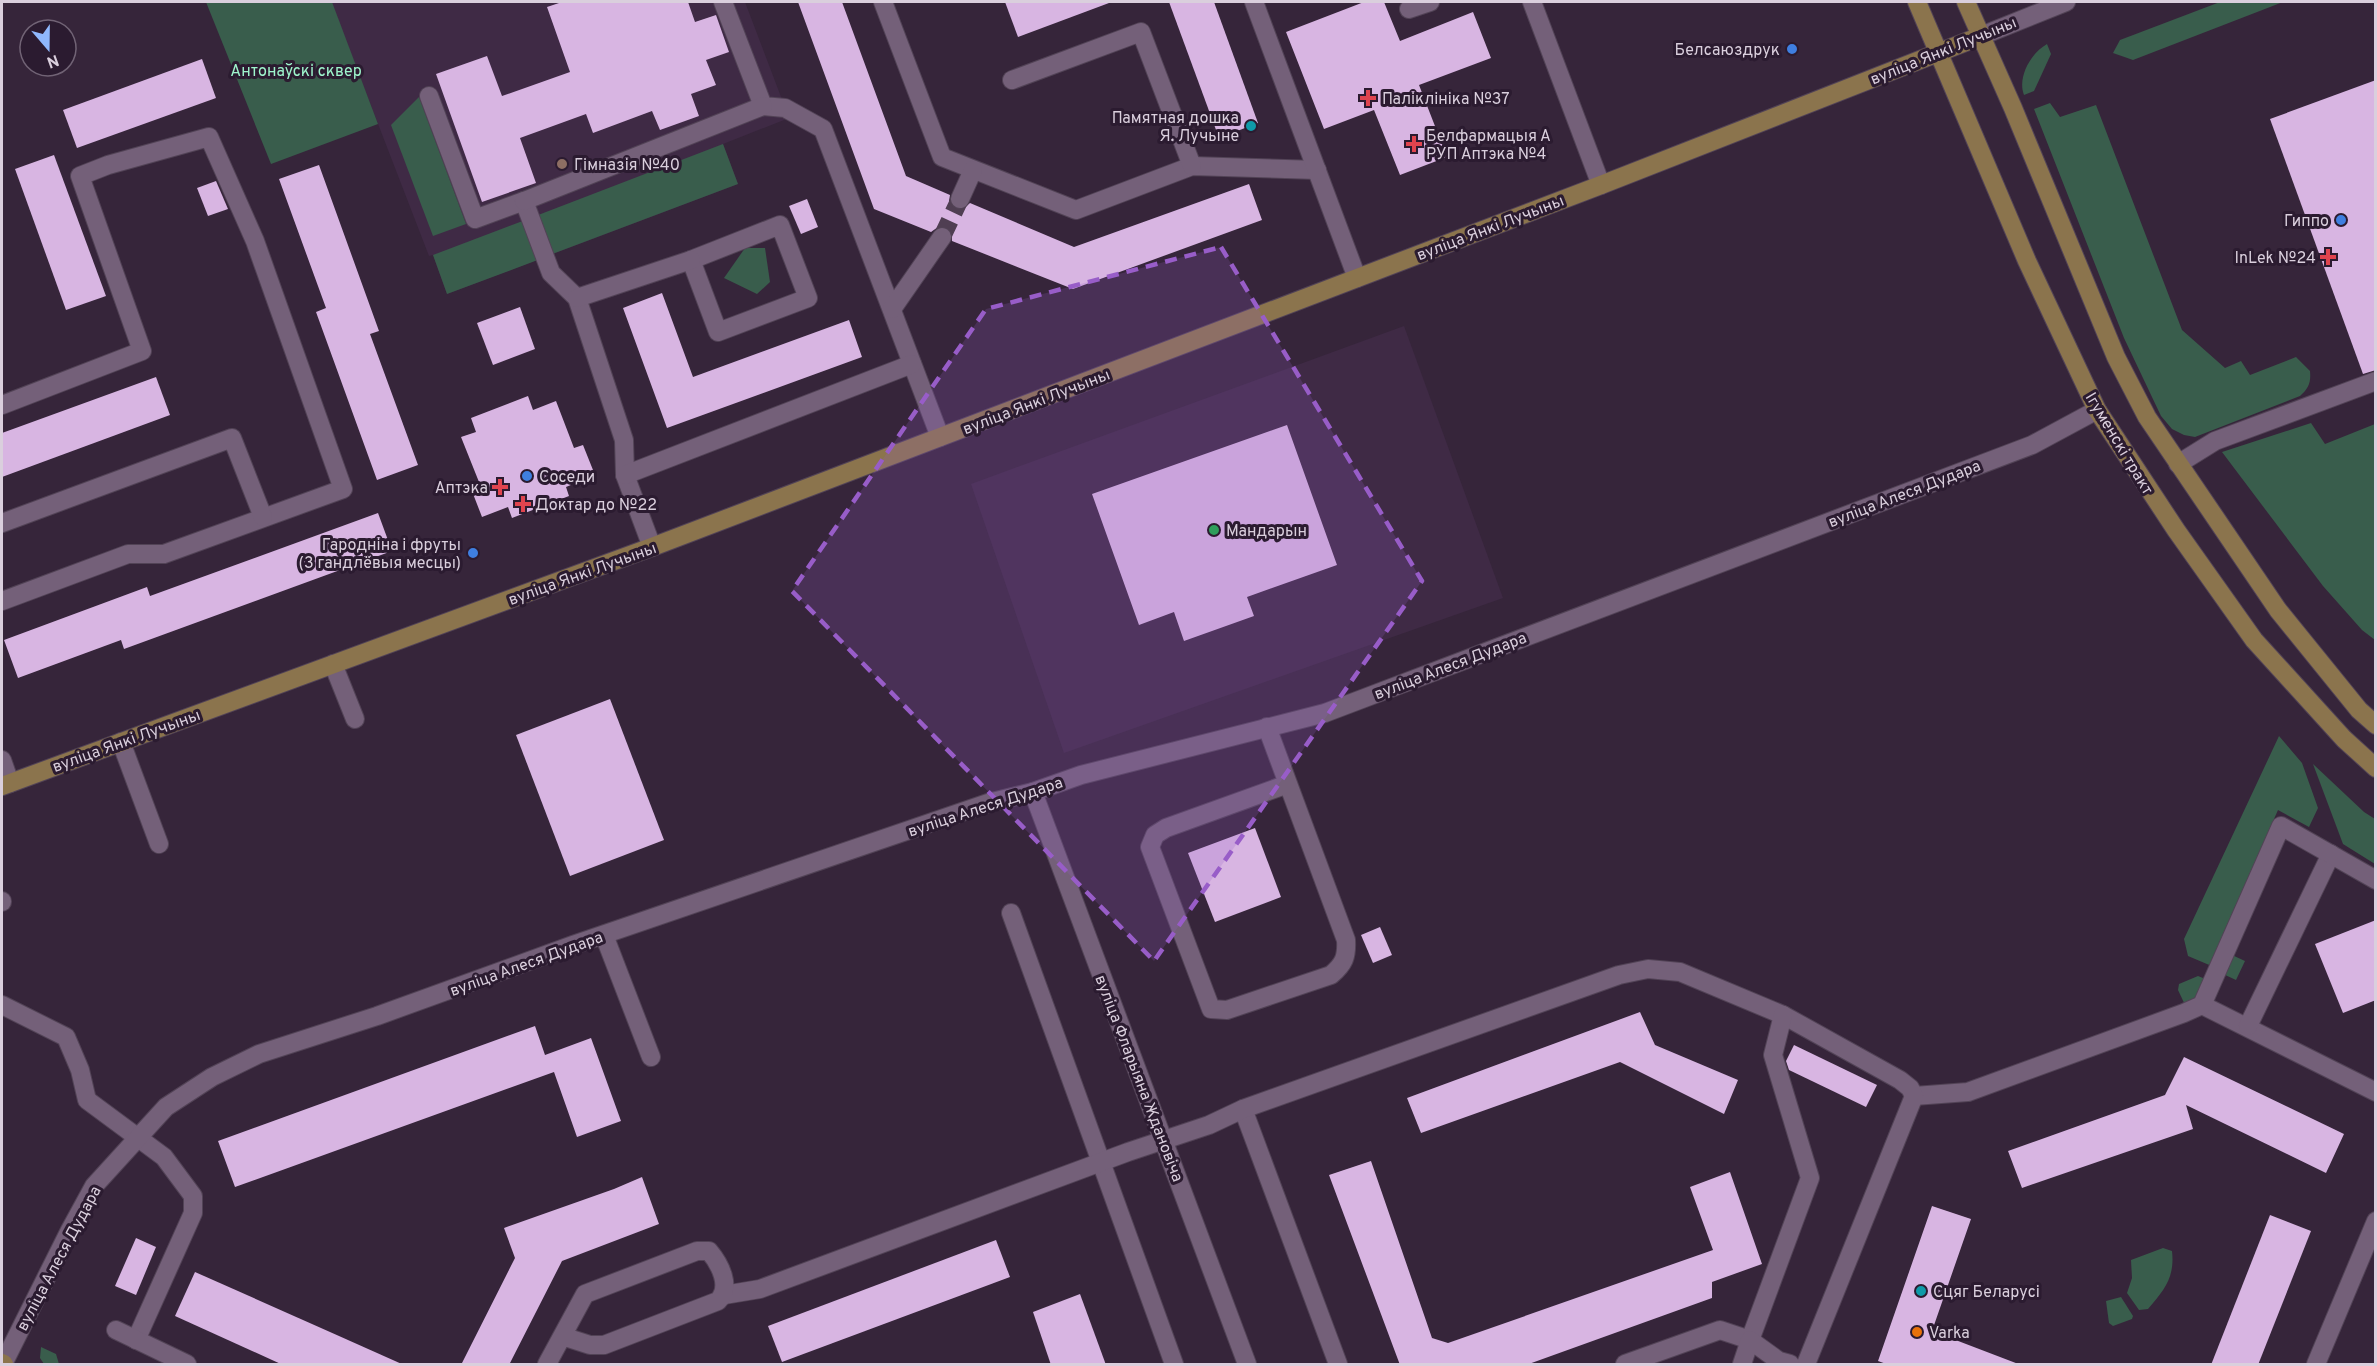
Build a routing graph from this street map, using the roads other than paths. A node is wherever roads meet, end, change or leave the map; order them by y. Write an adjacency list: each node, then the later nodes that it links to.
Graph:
1 (723, 2): 14 (street)
2 (883, 2): 16 (street)
3 (1254, 2): 17 (street)
4 (1430, 2): 9 (street)
5 (1532, 2): 18 (street)
6 (1917, 2): 11 (main road, Ігуменскі тракт)
7 (1966, 2): 10 (main road)
8 (2066, 2): 10 (street, вуліца Янкі Лучыны)
9 (1409, 9)
10 (1981, 36): 11 (main road, вуліца Янкі Лучыны); 31 (main road)
11 (1938, 53): 18 (main road, вуліца Янкі Лучыны); 29 (main road, Ігуменскі тракт)
12 (1012, 80): 15 (street)
13 (429, 96): 20 (street)
14 (763, 106): 20 (street); 25 (street)
15 (1192, 165): 16 (street); 17 (street)
16 (973, 170): 19 (street)
17 (1317, 170): 23 (street)
18 (1601, 185): 23 (main road, вуліца Янкі Лучыны)
19 (960, 199)
20 (525, 201): 24 (street)
21 (942, 237): 25 (street)
22 (691, 260): 22 (street); 24 (street)
23 (1357, 278): 30 (main road, вуліца Янкі Лучыны)
24 (577, 298): 32 (street)
25 (892, 309): 26 (street)
26 (912, 364): 30 (street); 32 (street)
27 (2376, 381): 31 (street)
28 (2, 405): 33 (street)
29 (2097, 410): 40 (street, вуліца Алеся Дудара); 43 (main road, Ігуменскі тракт)
30 (940, 437): 35 (main road, вуліца Янкі Лучыны)
31 (2178, 464): 39 (main road)
32 (625, 475): 35 (street)
33 (263, 517): 34 (street); 36 (street)
34 (2, 524)
35 (652, 547): 37 (main road, вуліца Янкі Лучыны)
36 (2, 601)
37 (333, 664): 38 (street); 41 (main road, вуліца Янкі Лучыны)
38 (355, 719)
39 (2376, 725)
40 (1267, 728): 44 (street); 46 (street, вуліца Алеся Дудара)
41 (121, 742): 45 (main road, вуліца Янкі Лучыны); 47 (street)
42 (2, 760): 45 (street)
43 (2376, 768)
44 (1288, 784): 44 (street)
45 (6, 785)
46 (1033, 792): 51 (street, вуліца Алеся Дудара); 61 (street, вуліца Фларыяна Ждановіча)
47 (159, 844)
48 (2331, 854): 49 (street); 53 (street); 55 (street)
49 (2376, 880)
50 (1011, 913): 62 (street)
51 (604, 935): 56 (street); 60 (street, вуліца Алеся Дудара)
52 (2, 1005): 60 (street)
53 (2202, 1005): 55 (street); 58 (street)
54 (1783, 1015): 58 (street); 59 (street); 68 (street)
55 (2248, 1026): 57 (street)
56 (651, 1057)
57 (2376, 1092)
58 (1914, 1096): 78 (street)
59 (1243, 1109): 61 (street); 74 (street)
60 (138, 1136): 67 (street); 69 (street, вуліца Алеся Дудара)
61 (1163, 1141): 62 (street); 73 (street, вуліца Фларыяна Ждановіча)
62 (1101, 1162): 64 (street); 72 (street)
63 (2376, 1221): 79 (street)
64 (724, 1295): 66 (street); 66 (street)
65 (116, 1330): 67 (street)
66 (562, 1336): 71 (street)
67 (136, 1340): 70 (street)
68 (1750, 1340): 75 (street); 76 (street); 77 (street)
69 (3, 1364)
70 (187, 1365)
71 (547, 1365)
72 (1174, 1365)
73 (1247, 1365)
74 (1338, 1365)
75 (1626, 1365)
76 (1742, 1365)
77 (1790, 1365)
78 (1806, 1365)
79 (2316, 1365)

